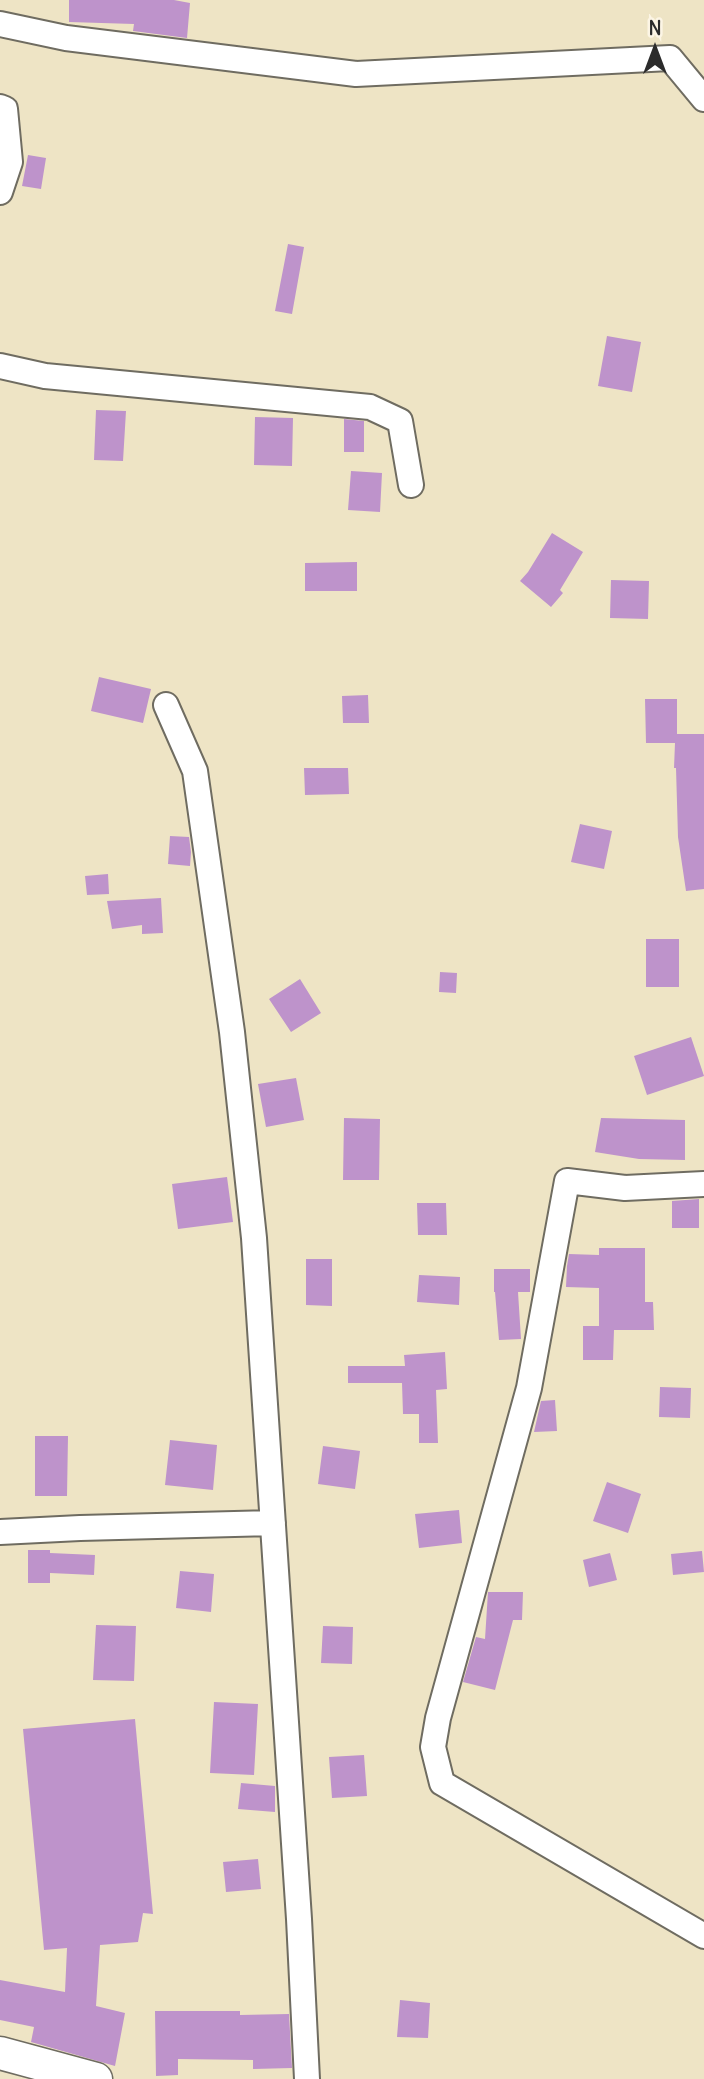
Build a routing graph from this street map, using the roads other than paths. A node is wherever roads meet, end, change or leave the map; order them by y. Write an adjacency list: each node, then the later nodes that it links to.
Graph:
1 (0, 24): 2 (street)
2 (704, 99)
3 (0, 107): 4 (street)
4 (0, 192)
5 (0, 366): 6 (street)
6 (411, 485)
7 (166, 705): 9 (street)
8 (704, 1184): 11 (street)
9 (273, 1523): 10 (street); 14 (street)
10 (0, 1532)
11 (704, 1936)
12 (0, 2053): 13 (street)
13 (96, 2079)
14 (307, 2079)

